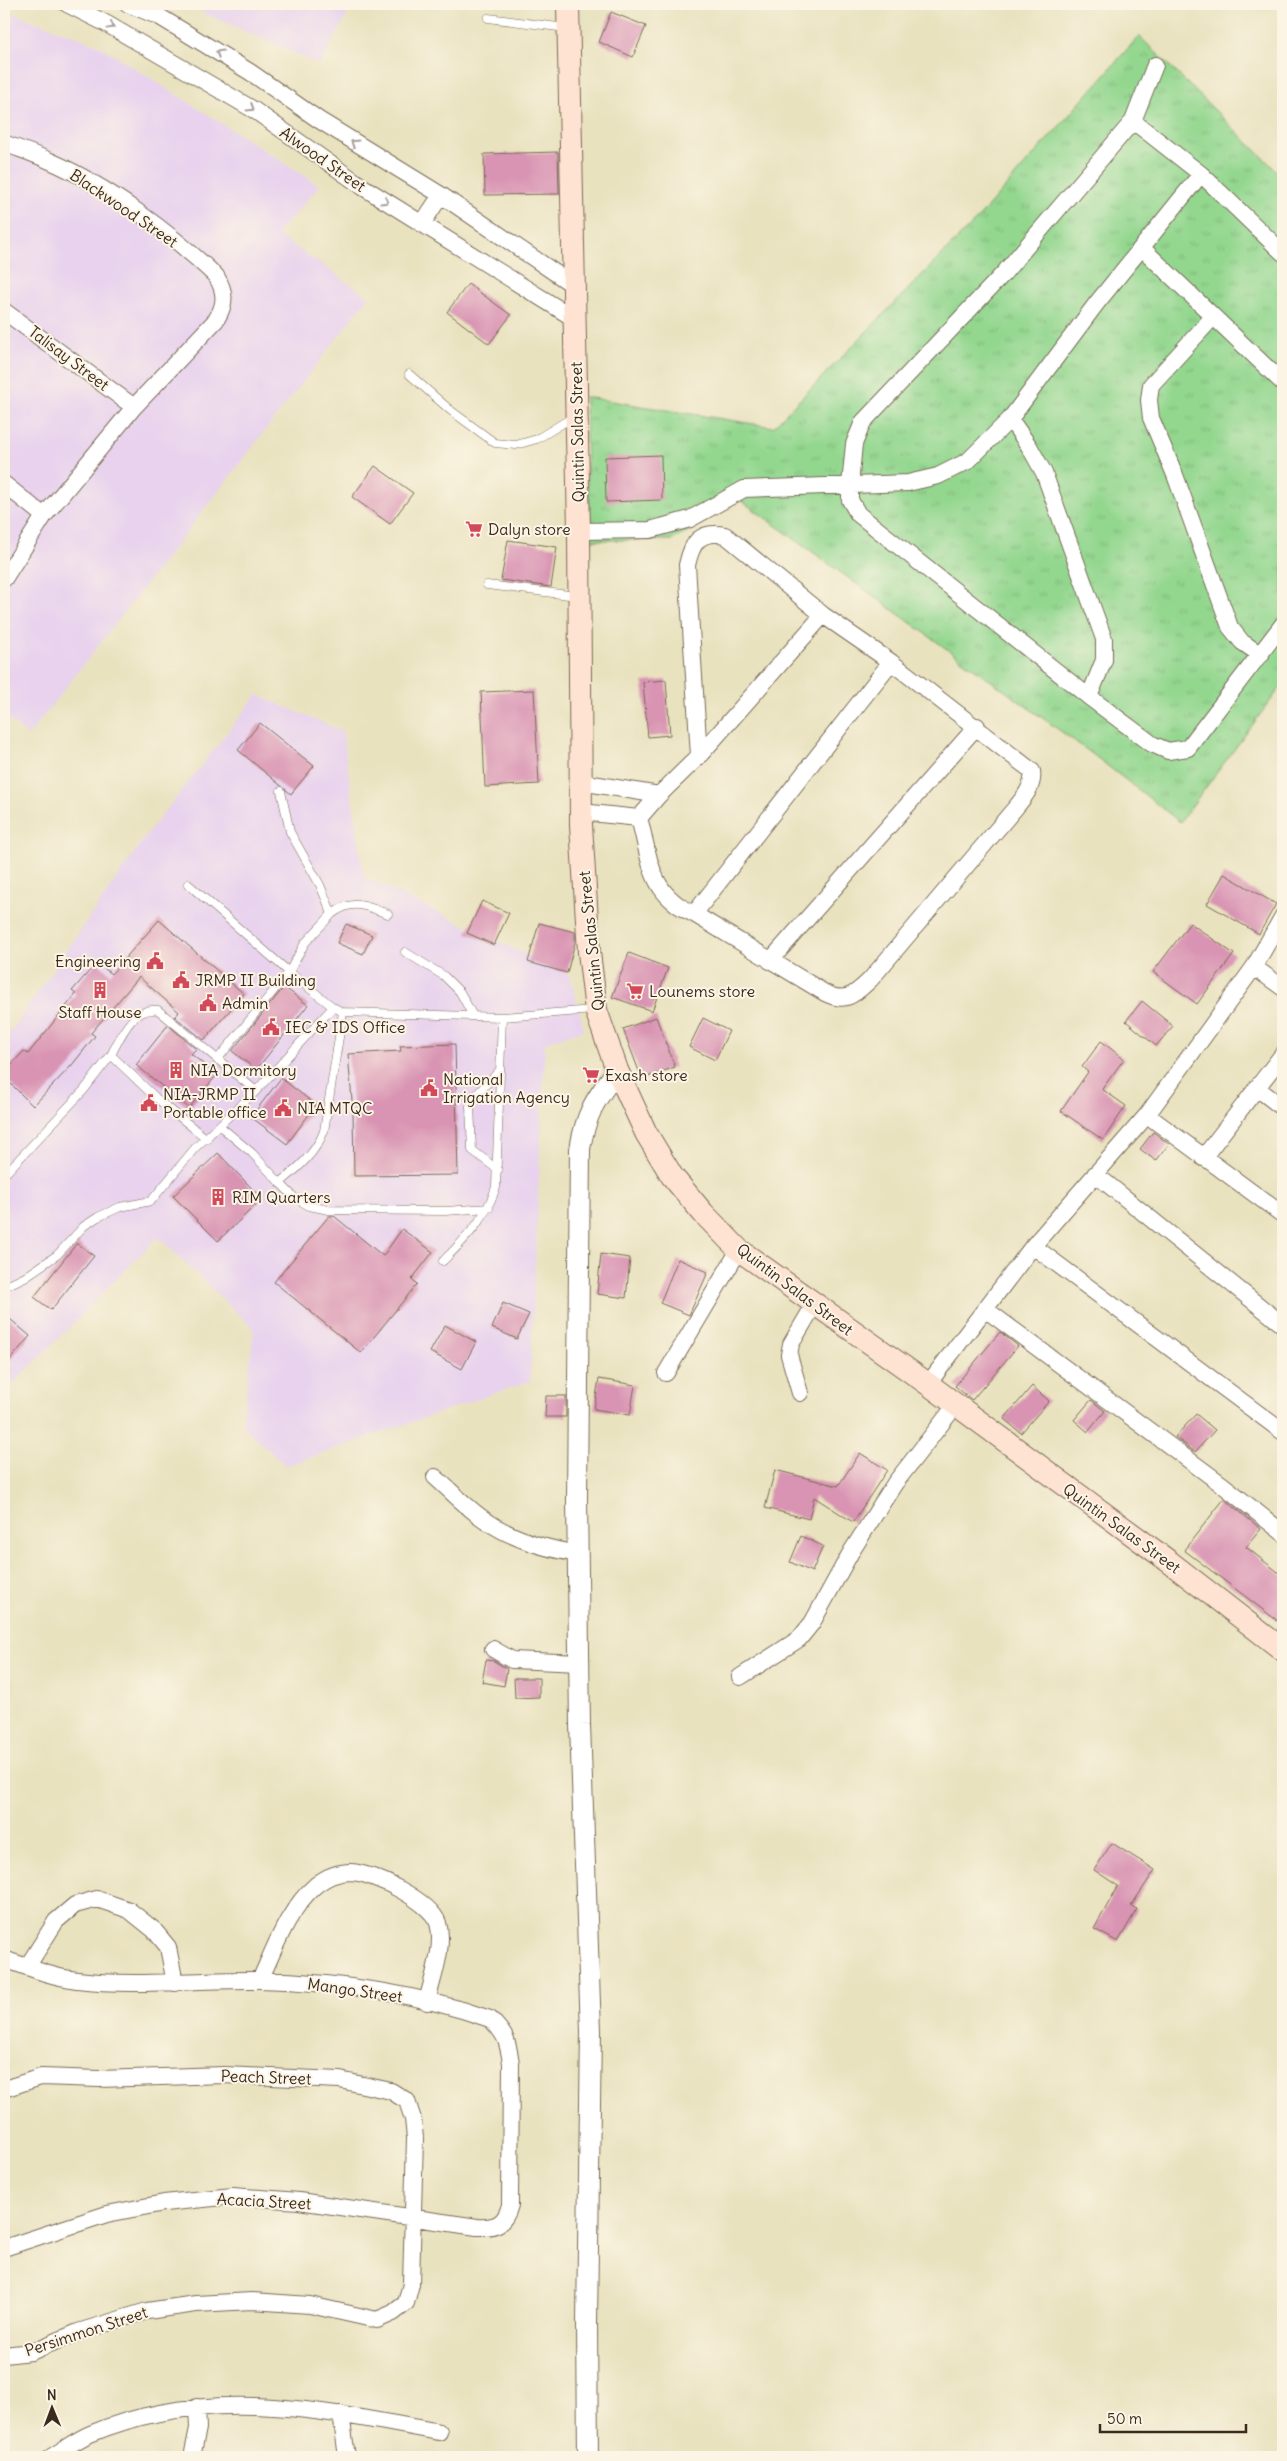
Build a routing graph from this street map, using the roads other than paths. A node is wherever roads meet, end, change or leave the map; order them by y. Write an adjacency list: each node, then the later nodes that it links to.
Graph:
1 (68, 4): 11 (street, Alwood Street, one-way to 11)
2 (128, 4): 10 (street, Alwood Street, one-way to 2)
3 (568, 4): 5 (main road, Quintin Salas Street)
4 (488, 18): 5 (lane)
5 (568, 29): 14 (main road, Quintin Salas Street)
6 (1154, 65): 7 (street)
7 (1133, 121): 9 (street); 24 (street)
8 (4, 143): 20 (street, Blackwood Street)
9 (1201, 174): 12 (street); 13 (street)
10 (441, 194): 11 (street); 14 (street, Alwood Street)
11 (422, 224): 17 (street, Alwood Street)
12 (1143, 249): 16 (street); 22 (street)
13 (1283, 252)
14 (573, 285): 17 (main road, Quintin Salas Street)
15 (4, 311): 20 (street, Talisay Street)
16 (1213, 317): 19 (street); 32 (street)
17 (575, 319): 21 (main road, Quintin Salas Street)
18 (409, 374): 21 (lane)
19 (1283, 383)
20 (134, 407): 25 (street)
21 (577, 415): 26 (main road, Quintin Salas Street)
22 (1010, 419): 24 (street); 34 (street)
23 (4, 484): 25 (street)
24 (850, 485): 26 (street); 34 (street)
25 (44, 516): 27 (street)
26 (579, 531): 29 (main road, Quintin Salas Street)
27 (4, 579)
28 (487, 585): 29 (lane)
29 (578, 596): 37 (main road, Quintin Salas Street)
30 (823, 615): 33 (street); 36 (street); 36 (street)
31 (1283, 624): 32 (street)
32 (1261, 655): 34 (street)
33 (891, 662): 35 (street); 45 (street)
34 (1089, 697)
35 (977, 726): 48 (street); 48 (street)
36 (699, 756): 39 (street)
37 (580, 782): 39 (street); 40 (main road, Quintin Salas Street)
38 (281, 791): 43 (lane)
39 (659, 795): 41 (street)
40 (581, 812): 41 (street); 53 (main road, Quintin Salas Street)
41 (639, 818): 45 (street)
42 (188, 884): 50 (lane)
43 (332, 914): 44 (lane); 50 (lane)
44 (388, 914)
45 (694, 914): 48 (street)
46 (1283, 916): 49 (street)
47 (404, 952): 55 (lane)
48 (770, 961)
49 (1254, 967): 51 (street); 65 (street)
50 (290, 972): 52 (lane); 59 (lane)
51 (1283, 988)
52 (333, 1007): 54 (lane); 63 (lane)
53 (596, 1010): 56 (lane); 61 (main road, Quintin Salas Street)
54 (343, 1012): 55 (lane); 72 (lane)
55 (473, 1016): 56 (lane)
56 (502, 1017): 60 (lane)
57 (1283, 1054): 62 (street)
58 (111, 1055): 59 (lane); 67 (lane); 71 (lane)
59 (217, 1060): 63 (lane)
60 (500, 1070): 69 (lane); 69 (lane)
61 (617, 1070): 76 (main road, Quintin Salas Street); 89 (street)
62 (1257, 1088): 64 (street); 68 (street)
63 (256, 1091): 66 (lane)
64 (1283, 1108)
65 (1147, 1115): 68 (street); 70 (street)
66 (221, 1126): 67 (lane); 72 (lane)
67 (207, 1139): 78 (lane)
68 (1203, 1158): 74 (street)
69 (498, 1170): 73 (lane)
70 (1095, 1174): 75 (street); 81 (street)
71 (4, 1175)
72 (280, 1183): 73 (lane)
73 (489, 1208): 77 (lane)
74 (1283, 1215)
75 (1033, 1246): 80 (street); 86 (street)
76 (739, 1250): 79 (main road, Quintin Salas Street); 82 (street)
77 (443, 1261)
78 (4, 1287)
79 (814, 1305): 83 (main road, Quintin Salas Street); 84 (street)
80 (985, 1309): 83 (street); 88 (street)
81 (1283, 1325)
82 (666, 1373)
83 (928, 1384): 85 (main road, Quintin Salas Street)
84 (800, 1393)
85 (955, 1406): 91 (main road, Quintin Salas Street); 93 (street)
86 (1283, 1432)
87 (434, 1477): 89 (street)
88 (1283, 1533)
89 (579, 1554): 92 (street)
90 (493, 1650): 92 (street)
91 (1283, 1650)
92 (580, 1663): 110 (street)
93 (740, 1677)
94 (4, 1959): 95 (street, Mango Street)
95 (27, 1967): 97 (street, Mango Street); 97 (street)
96 (260, 1980): 97 (street, Mango Street); 98 (street, Mango Street); 98 (street)
97 (175, 1982)
98 (427, 2002): 101 (street, Mango Street)
99 (4, 2088): 100 (street, Peach Street)
100 (414, 2218): 101 (street, Acacia Street); 102 (street, Acacia Street); 103 (street, Persimmon Street)
101 (500, 2225)
102 (4, 2248)
103 (4, 2355)
104 (197, 2407): 105 (street); 107 (street); 108 (street)
105 (341, 2414): 106 (street); 109 (street)
106 (439, 2432)
107 (51, 2457)
108 (192, 2457)
109 (347, 2457)
110 (588, 2457)

